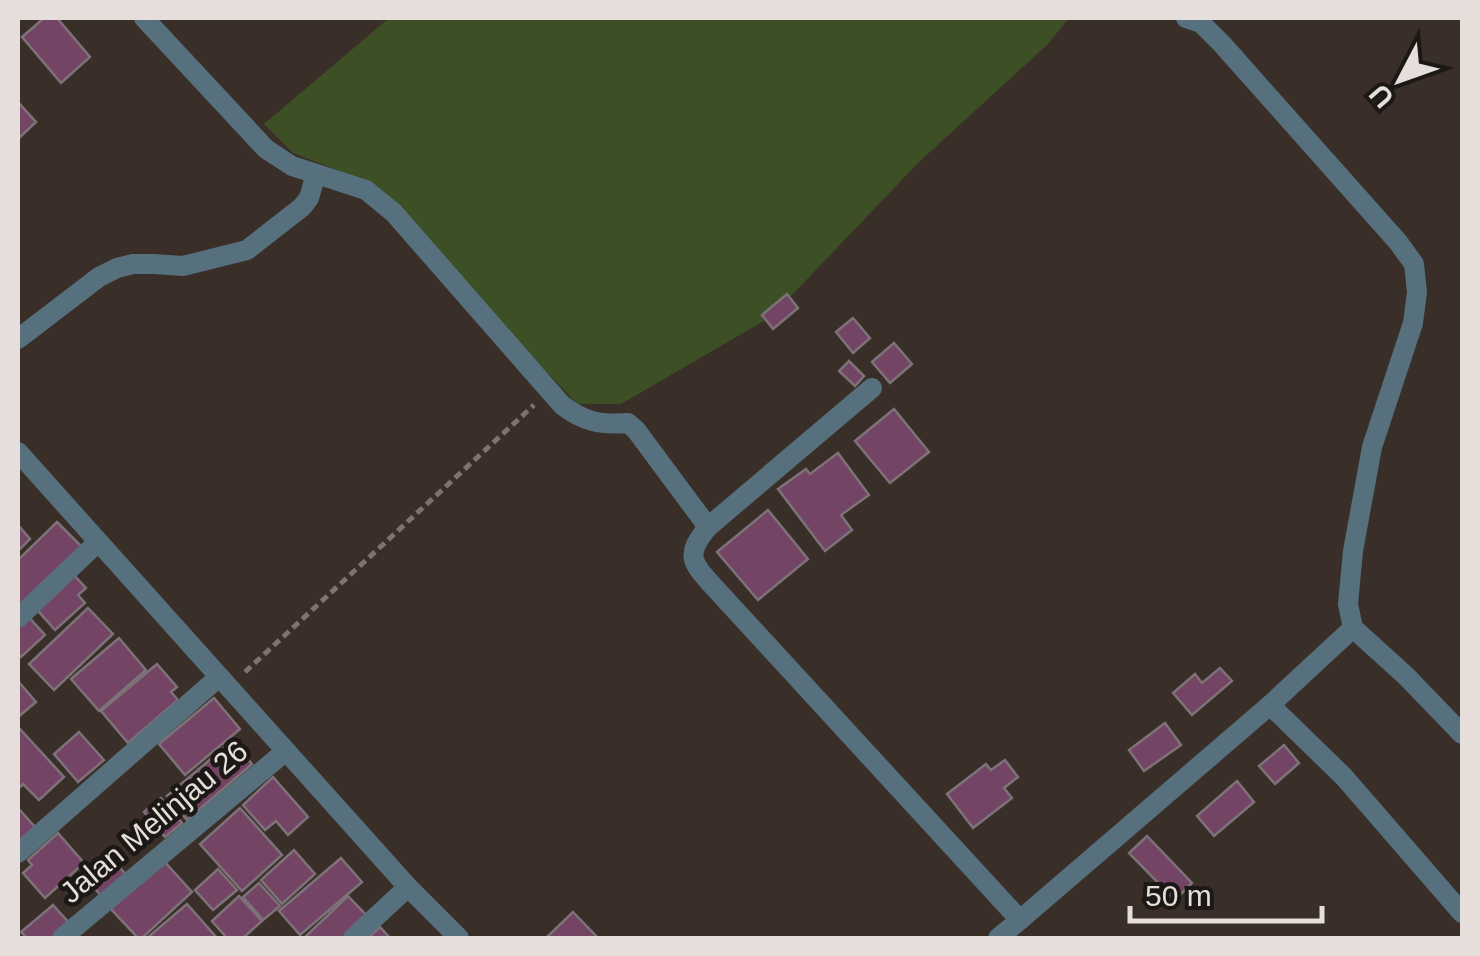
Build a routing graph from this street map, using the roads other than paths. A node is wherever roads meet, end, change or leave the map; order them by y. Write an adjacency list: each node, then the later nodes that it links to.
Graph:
1 (144, 18): 3 (street)
2 (1186, 18): 10 (street)
3 (316, 174): 4 (street); 7 (street)
4 (18, 339)
5 (872, 388): 7 (street)
6 (18, 452): 8 (street)
7 (708, 526): 18 (street)
8 (98, 542): 9 (street); 11 (street)
9 (18, 618)
10 (1353, 628): 12 (street); 13 (street)
11 (223, 683): 14 (street); 15 (street)
12 (1270, 705): 17 (street); 18 (street)
13 (1462, 734)
14 (286, 750): 16 (street); 19 (street, Jalan Melinjau 26)
15 (18, 853)
16 (408, 886): 20 (street); 21 (street)
17 (1462, 913)
18 (1020, 920): 22 (street)
19 (62, 938)
20 (352, 938)
21 (460, 938)
22 (998, 938)

